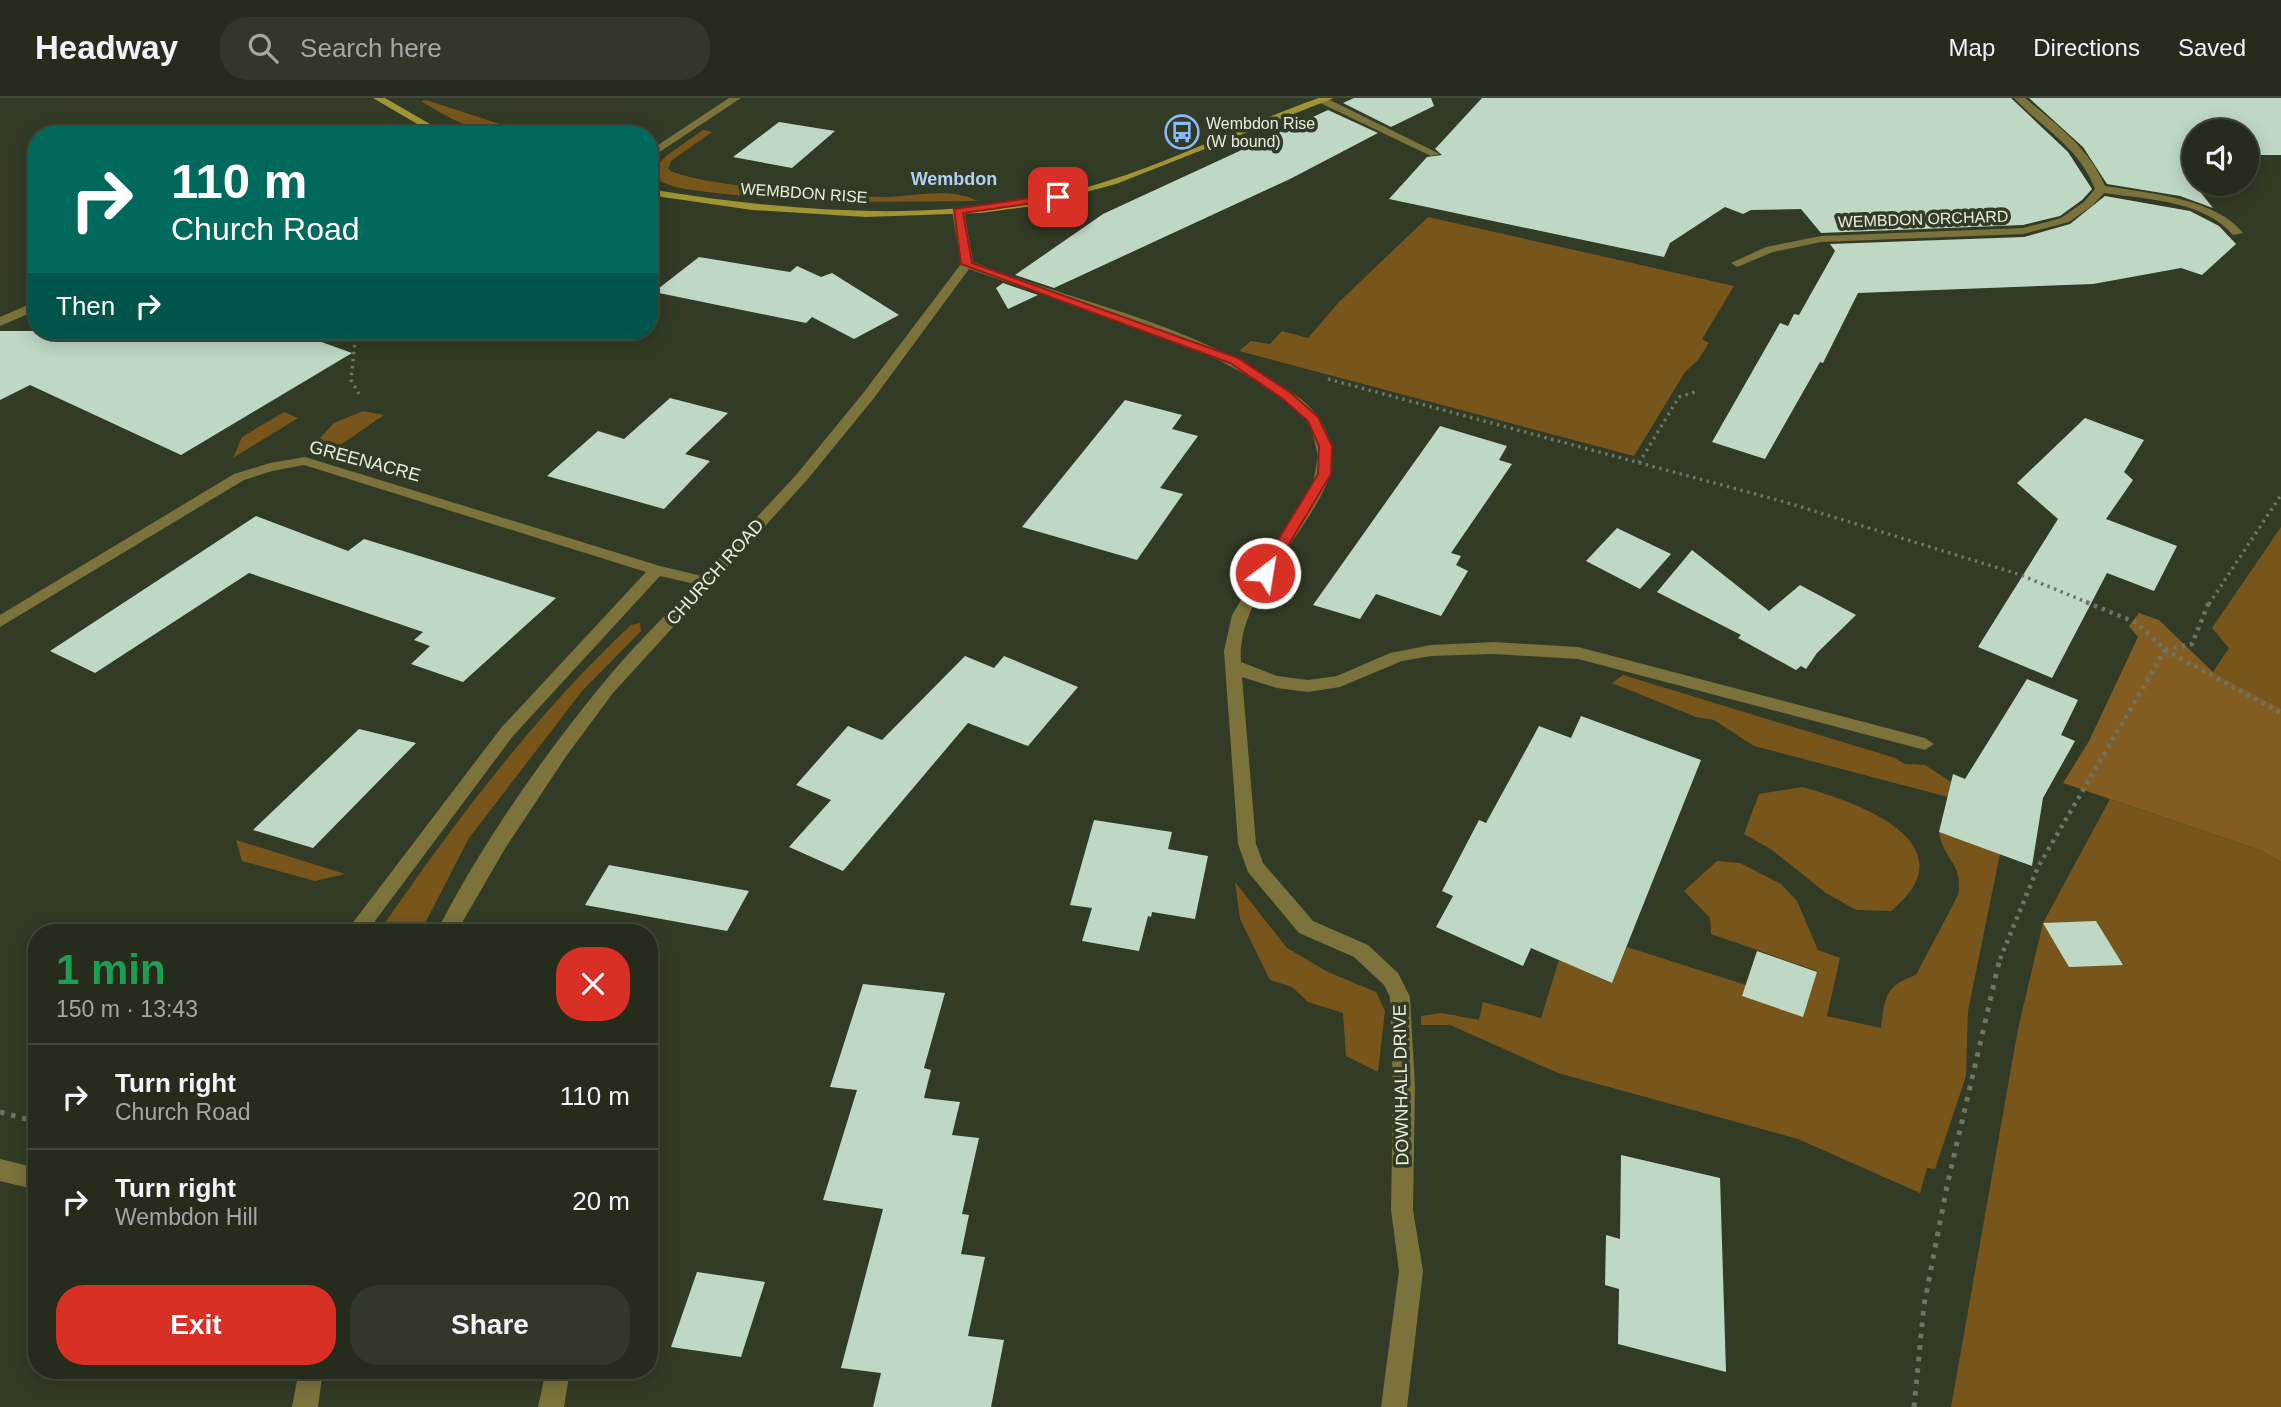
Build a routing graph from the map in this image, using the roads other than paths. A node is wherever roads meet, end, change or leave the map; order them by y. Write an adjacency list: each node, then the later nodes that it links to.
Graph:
1 (378, 98): 5 (main road)
2 (736, 98): 6 (street)
3 (2019, 98): 8 (street)
4 (1326, 99): 7 (street); 10 (main road, WEMBDON RISE)
5 (424, 126)
6 (658, 150)
7 (1435, 154)
8 (2101, 189): 11 (street); 12 (street, WEMBDON ORCHARD)
9 (658, 193): 10 (main road, WEMBDON RISE)
10 (958, 211): 13 (street)
11 (2237, 233)
12 (1738, 263)
13 (967, 264): 17 (street, CHURCH ROAD); 19 (street, DOWNHALL DRIVE)
14 (28, 309): 15 (street)
15 (0, 322)
16 (657, 570): 17 (street, GREENACRE); 18 (street, GREENACRE); 21 (street)
17 (708, 582): 22 (street, CHURCH ROAD)
18 (0, 622)
19 (1232, 665): 20 (street); 29 (street, DOWNHALL DRIVE)
20 (1926, 744)
21 (362, 924)
22 (451, 924)
23 (0, 1170): 24 (street)
24 (28, 1177)
25 (310, 1379): 27 (street)
26 (556, 1379): 28 (street)
27 (305, 1407)
28 (551, 1407)
29 (1394, 1407)

